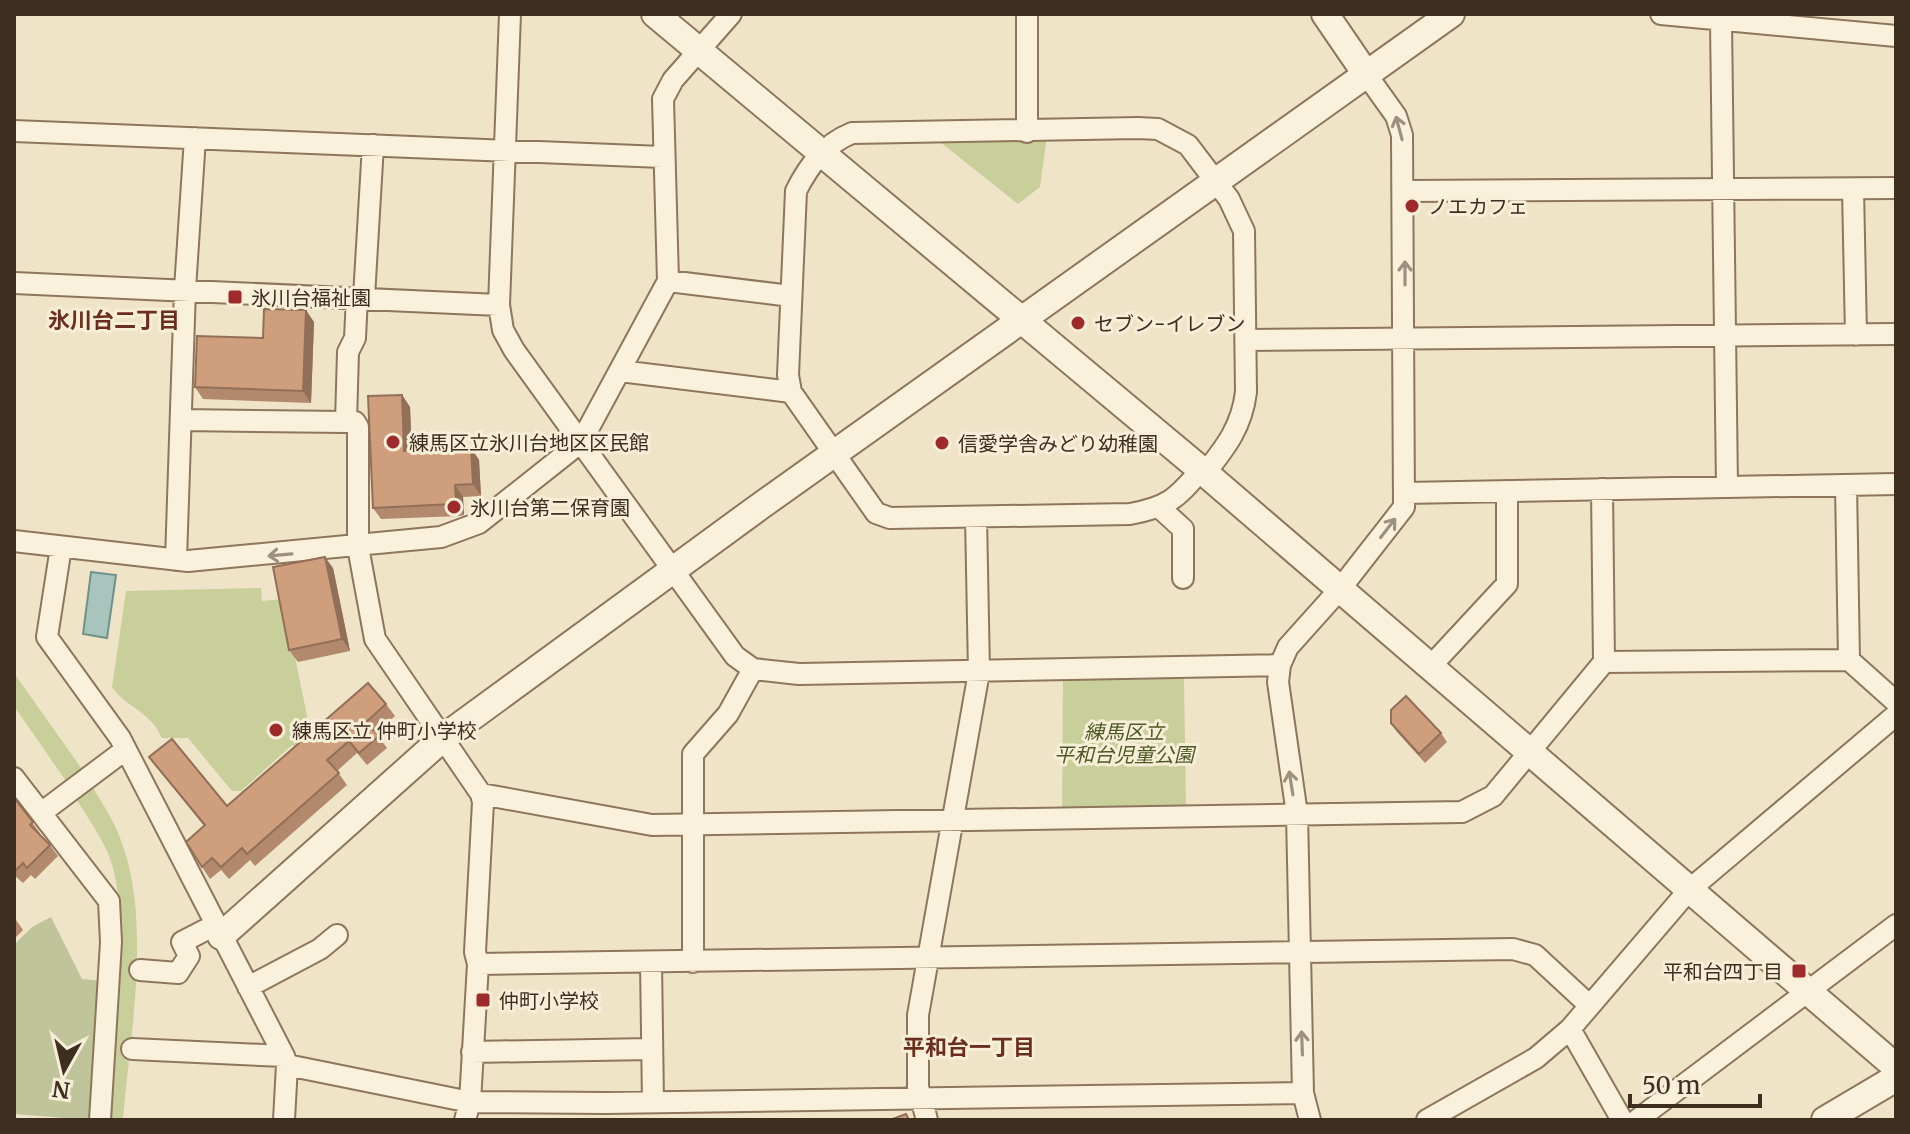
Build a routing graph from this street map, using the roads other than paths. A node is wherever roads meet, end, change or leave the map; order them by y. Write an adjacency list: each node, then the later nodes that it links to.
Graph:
1 (510, 14): 16 (street)
2 (655, 14): 10 (street)
3 (731, 14): 10 (street)
4 (1027, 14): 13 (street)
5 (1325, 14): 11 (street)
6 (1451, 14): 11 (street)
7 (1661, 14): 8 (street)
8 (1721, 22): 9 (street); 20 (street)
9 (1896, 36)
10 (699, 50): 17 (street); 18 (street)
11 (1366, 74): 19 (street); 23 (street, one-way to 11)
12 (14, 131): 14 (street)
13 (1027, 132): 17 (street); 19 (street)
14 (195, 138): 15 (street); 26 (street)
15 (373, 145): 16 (street); 28 (street)
16 (505, 151): 18 (street); 29 (street)
17 (822, 152): 27 (street); 30 (street)
18 (662, 157): 24 (street)
19 (1215, 181): 30 (street); 35 (street)
20 (1722, 188): 22 (street); 23 (street); 32 (street)
21 (1896, 188): 22 (street)
22 (1853, 189): 33 (street)
23 (1405, 191): 34 (street, one-way to 23)
24 (668, 281): 27 (street); 36 (street)
25 (14, 283): 26 (street)
26 (185, 289): 28 (street); 38 (street)
27 (791, 296): 37 (street)
28 (360, 297): 29 (street); 39 (street)
29 (499, 305): 40 (street)
30 (1023, 318): 41 (street); 42 (street)
31 (1896, 334): 33 (street)
32 (1725, 335): 33 (street); 34 (street); 45 (street)
33 (1856, 335)
34 (1405, 339): 35 (street); 48 (street)
35 (1246, 340): 42 (street)
36 (620, 371): 37 (street); 40 (street)
37 (791, 392): 41 (street)
38 (181, 420): 39 (street); 54 (street)
39 (346, 422): 53 (street)
40 (581, 442): 53 (street); 55 (street)
41 (836, 453): 50 (street); 55 (street)
42 (1203, 472): 49 (street); 57 (street)
43 (1896, 484): 44 (street)
44 (1846, 485): 45 (street); 58 (street)
45 (1727, 487): 46 (street)
46 (1602, 489): 47 (street); 59 (street)
47 (1507, 491): 48 (street); 61 (street)
48 (1404, 493): 57 (street, one-way to 48)
49 (1160, 508): 50 (street); 56 (street)
50 (976, 517): 63 (street)
51 (14, 541): 52 (street)
52 (61, 547): 54 (street); 67 (street)
53 (358, 547): 54 (street, one-way to 54); 66 (street)
54 (176, 560)
55 (672, 570): 62 (street); 66 (street)
56 (1183, 578)
57 (1340, 589): 60 (street); 61 (street)
58 (1849, 660): 59 (street); 64 (street)
59 (1604, 662): 68 (street)
60 (1280, 665): 63 (street); 72 (street, one-way to 60)
61 (1430, 667): 68 (street)
62 (753, 669): 63 (street); 74 (street)
63 (979, 672): 73 (street)
64 (1896, 702)
65 (1896, 715): 75 (street)
66 (443, 738): 70 (street); 77 (street)
67 (125, 750): 71 (street); 77 (street)
68 (1531, 754): 72 (street); 75 (street)
69 (14, 778): 71 (street)
70 (481, 794): 74 (street); 83 (street)
71 (41, 813): 99 (street)
72 (1297, 814): 73 (street); 79 (street)
73 (952, 821): 74 (street); 80 (street)
74 (692, 824): 82 (street)
75 (1689, 890): 86 (street); 87 (street)
76 (1896, 925): 86 (street)
77 (218, 930): 84 (street); 85 (street)
78 (337, 935): 85 (street)
79 (1300, 953): 80 (street); 87 (street); 95 (street, one-way to 79)
80 (925, 957): 82 (street); 96 (street)
81 (651, 962): 82 (street); 83 (street); 90 (street)
82 (693, 962)
83 (478, 964): 91 (street)
84 (140, 970)
85 (248, 987): 92 (street)
86 (1808, 992): 93 (street); 105 (street)
87 (1589, 1005): 88 (street)
88 (1570, 1029): 103 (street); 104 (street)
89 (132, 1049): 92 (street)
90 (651, 1049): 91 (street); 97 (street)
91 (472, 1052): 98 (street)
92 (286, 1060): 98 (street); 100 (street)
93 (1896, 1067)
94 (1896, 1078): 106 (street)
95 (1303, 1093): 96 (street); 102 (street)
96 (920, 1098): 97 (street); 101 (street)
97 (653, 1102): 98 (street)
98 (467, 1111)
99 (100, 1120)
100 (284, 1120)
101 (927, 1120)
102 (1310, 1120)
103 (1427, 1120)
104 (1622, 1120)
105 (1637, 1120)
106 (1825, 1120)

